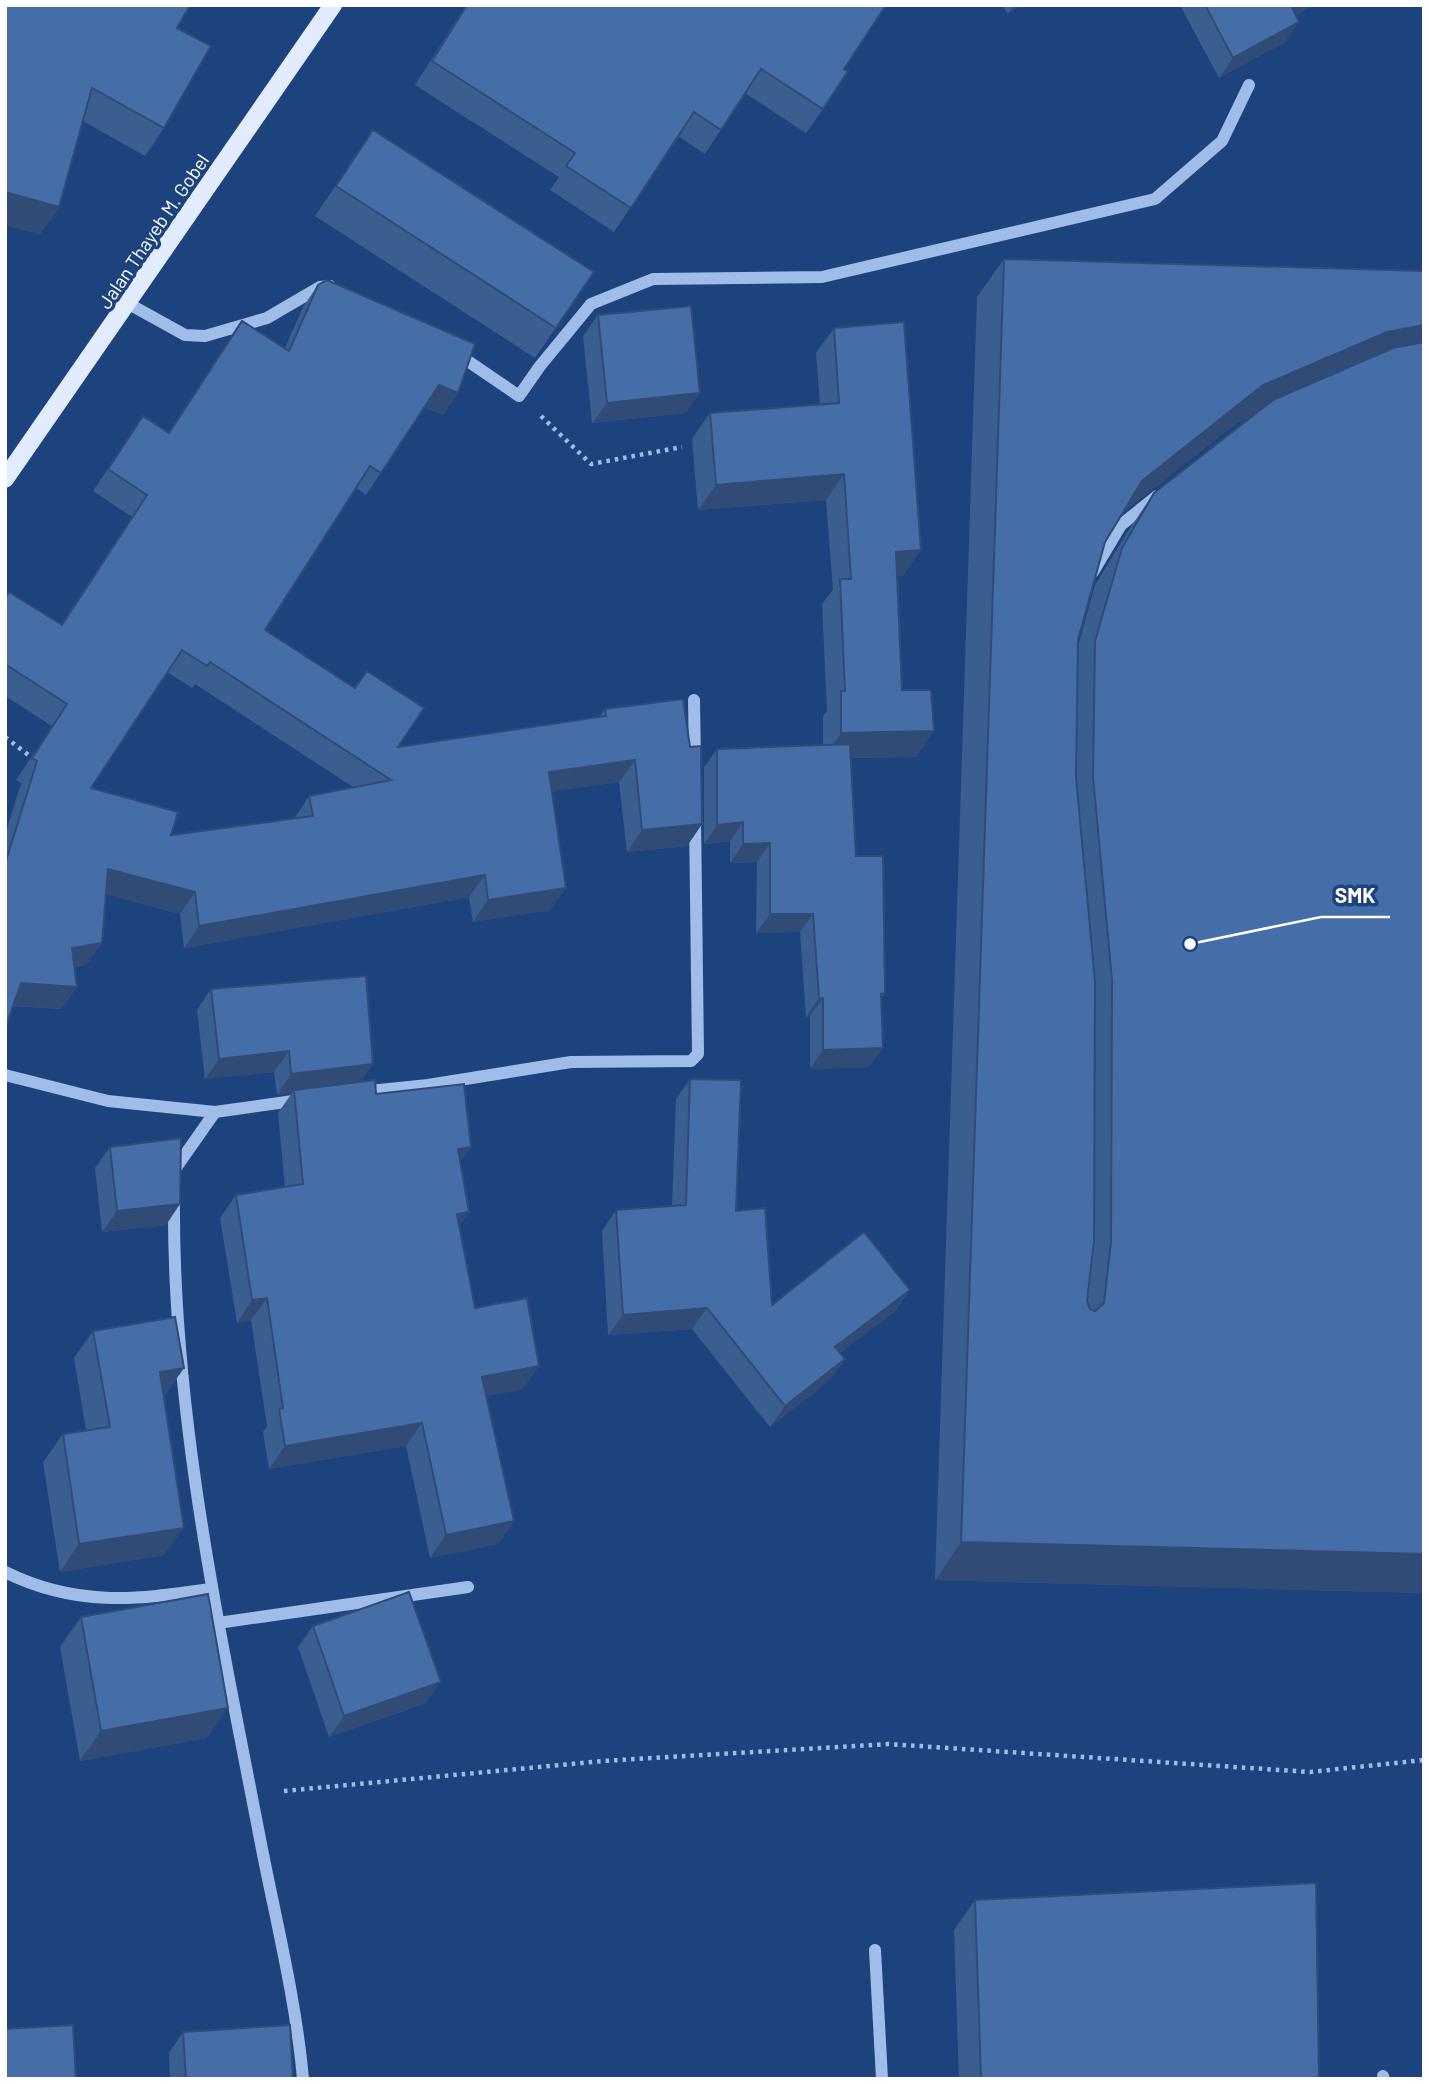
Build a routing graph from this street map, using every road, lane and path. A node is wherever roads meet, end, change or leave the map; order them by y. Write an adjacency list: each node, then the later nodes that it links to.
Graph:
1 (333, 5): 4 (main road, Jalan Thayeb M. Gobel)
2 (1249, 85): 6 (street)
3 (344, 291): 4 (street)
4 (129, 304): 8 (main road, Jalan Thayeb M. Gobel)
5 (443, 344): 6 (street)
6 (519, 396): 7 (path)
7 (682, 447)
8 (5, 479)
9 (1171, 485): 10 (street)
10 (1087, 582)
11 (694, 701): 14 (street)
12 (5, 737): 13 (path)
13 (40, 763)
14 (695, 782)
15 (695, 809): 17 (street)
16 (5, 1075): 19 (street)
17 (349, 1093)
18 (309, 1099): 19 (street)
19 (215, 1112): 22 (street)
20 (5, 1572): 22 (street)
21 (468, 1587): 23 (street)
22 (210, 1589): 23 (street)
23 (218, 1623): 25 (street)
24 (1424, 1760): 25 (path)
25 (252, 1794): 27 (street)
26 (875, 1950): 28 (street)
27 (303, 2079)
28 (882, 2079)

